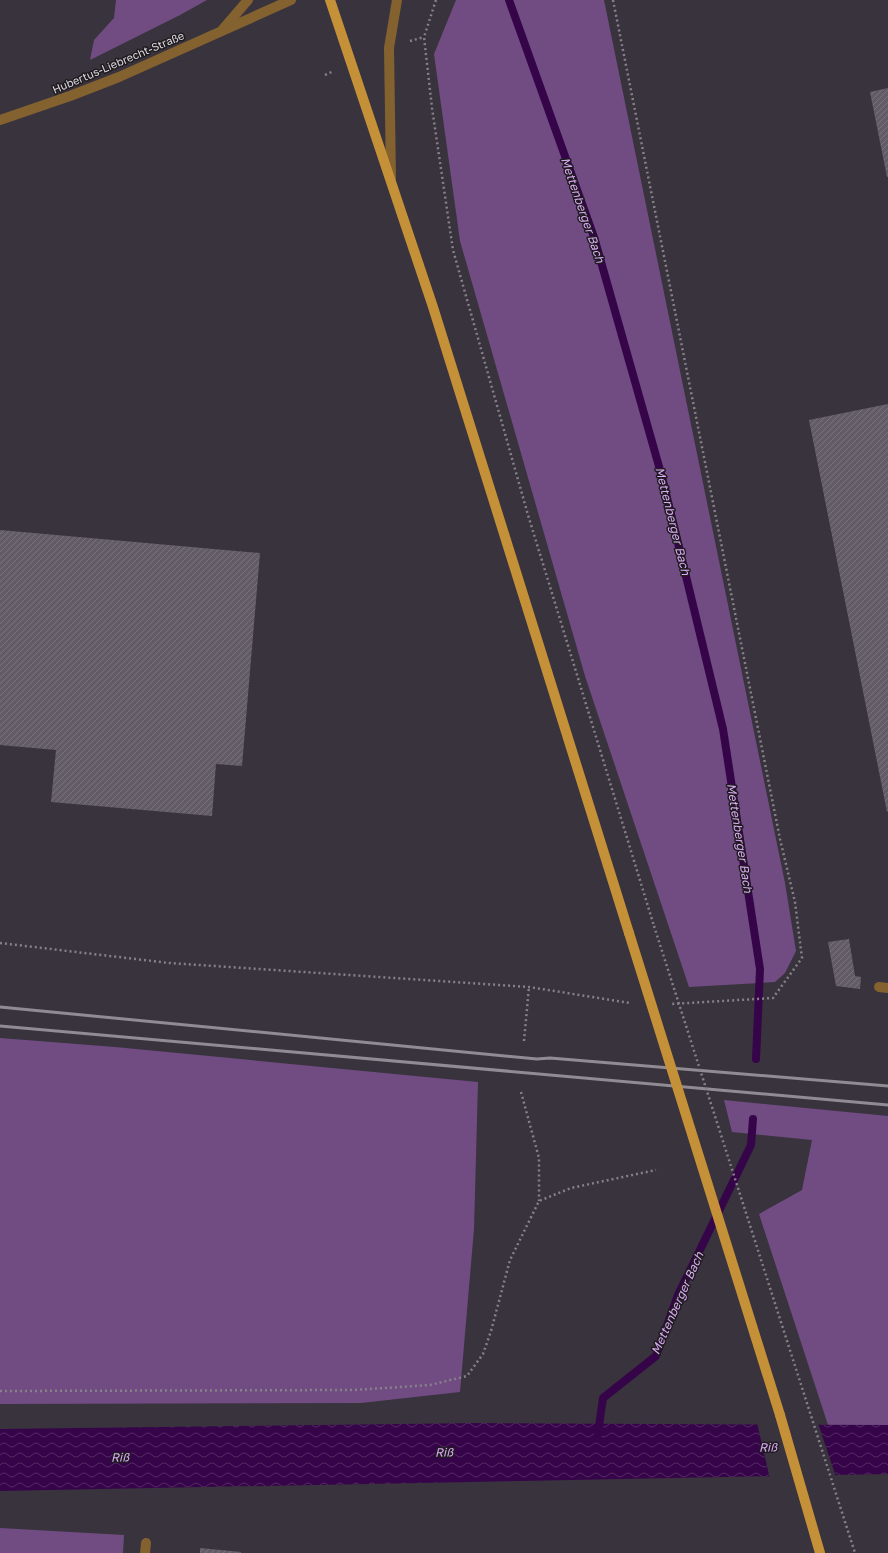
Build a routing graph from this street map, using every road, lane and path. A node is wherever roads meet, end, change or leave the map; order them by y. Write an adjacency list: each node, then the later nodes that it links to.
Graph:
1 (248, 0): 7 (street, Hubertus-Liebrecht-Straße)
2 (291, 0): 7 (street, Hubertus-Liebrecht-Straße)
3 (330, 0): 9 (main road)
4 (397, 0): 9 (street)
5 (436, 0): 18 (path, bridge)
6 (612, 0): 11 (path)
7 (221, 31): 8 (street, Hubertus-Liebrecht-Straße)
8 (0, 120)
9 (391, 182): 17 (main road, bridge)
10 (0, 943): 12 (path)
11 (745, 1000)
12 (524, 1041)
13 (521, 1092): 15 (path)
14 (656, 1170): 15 (path)
15 (539, 1201): 16 (path)
16 (0, 1391)
17 (820, 1553)
18 (855, 1553)

